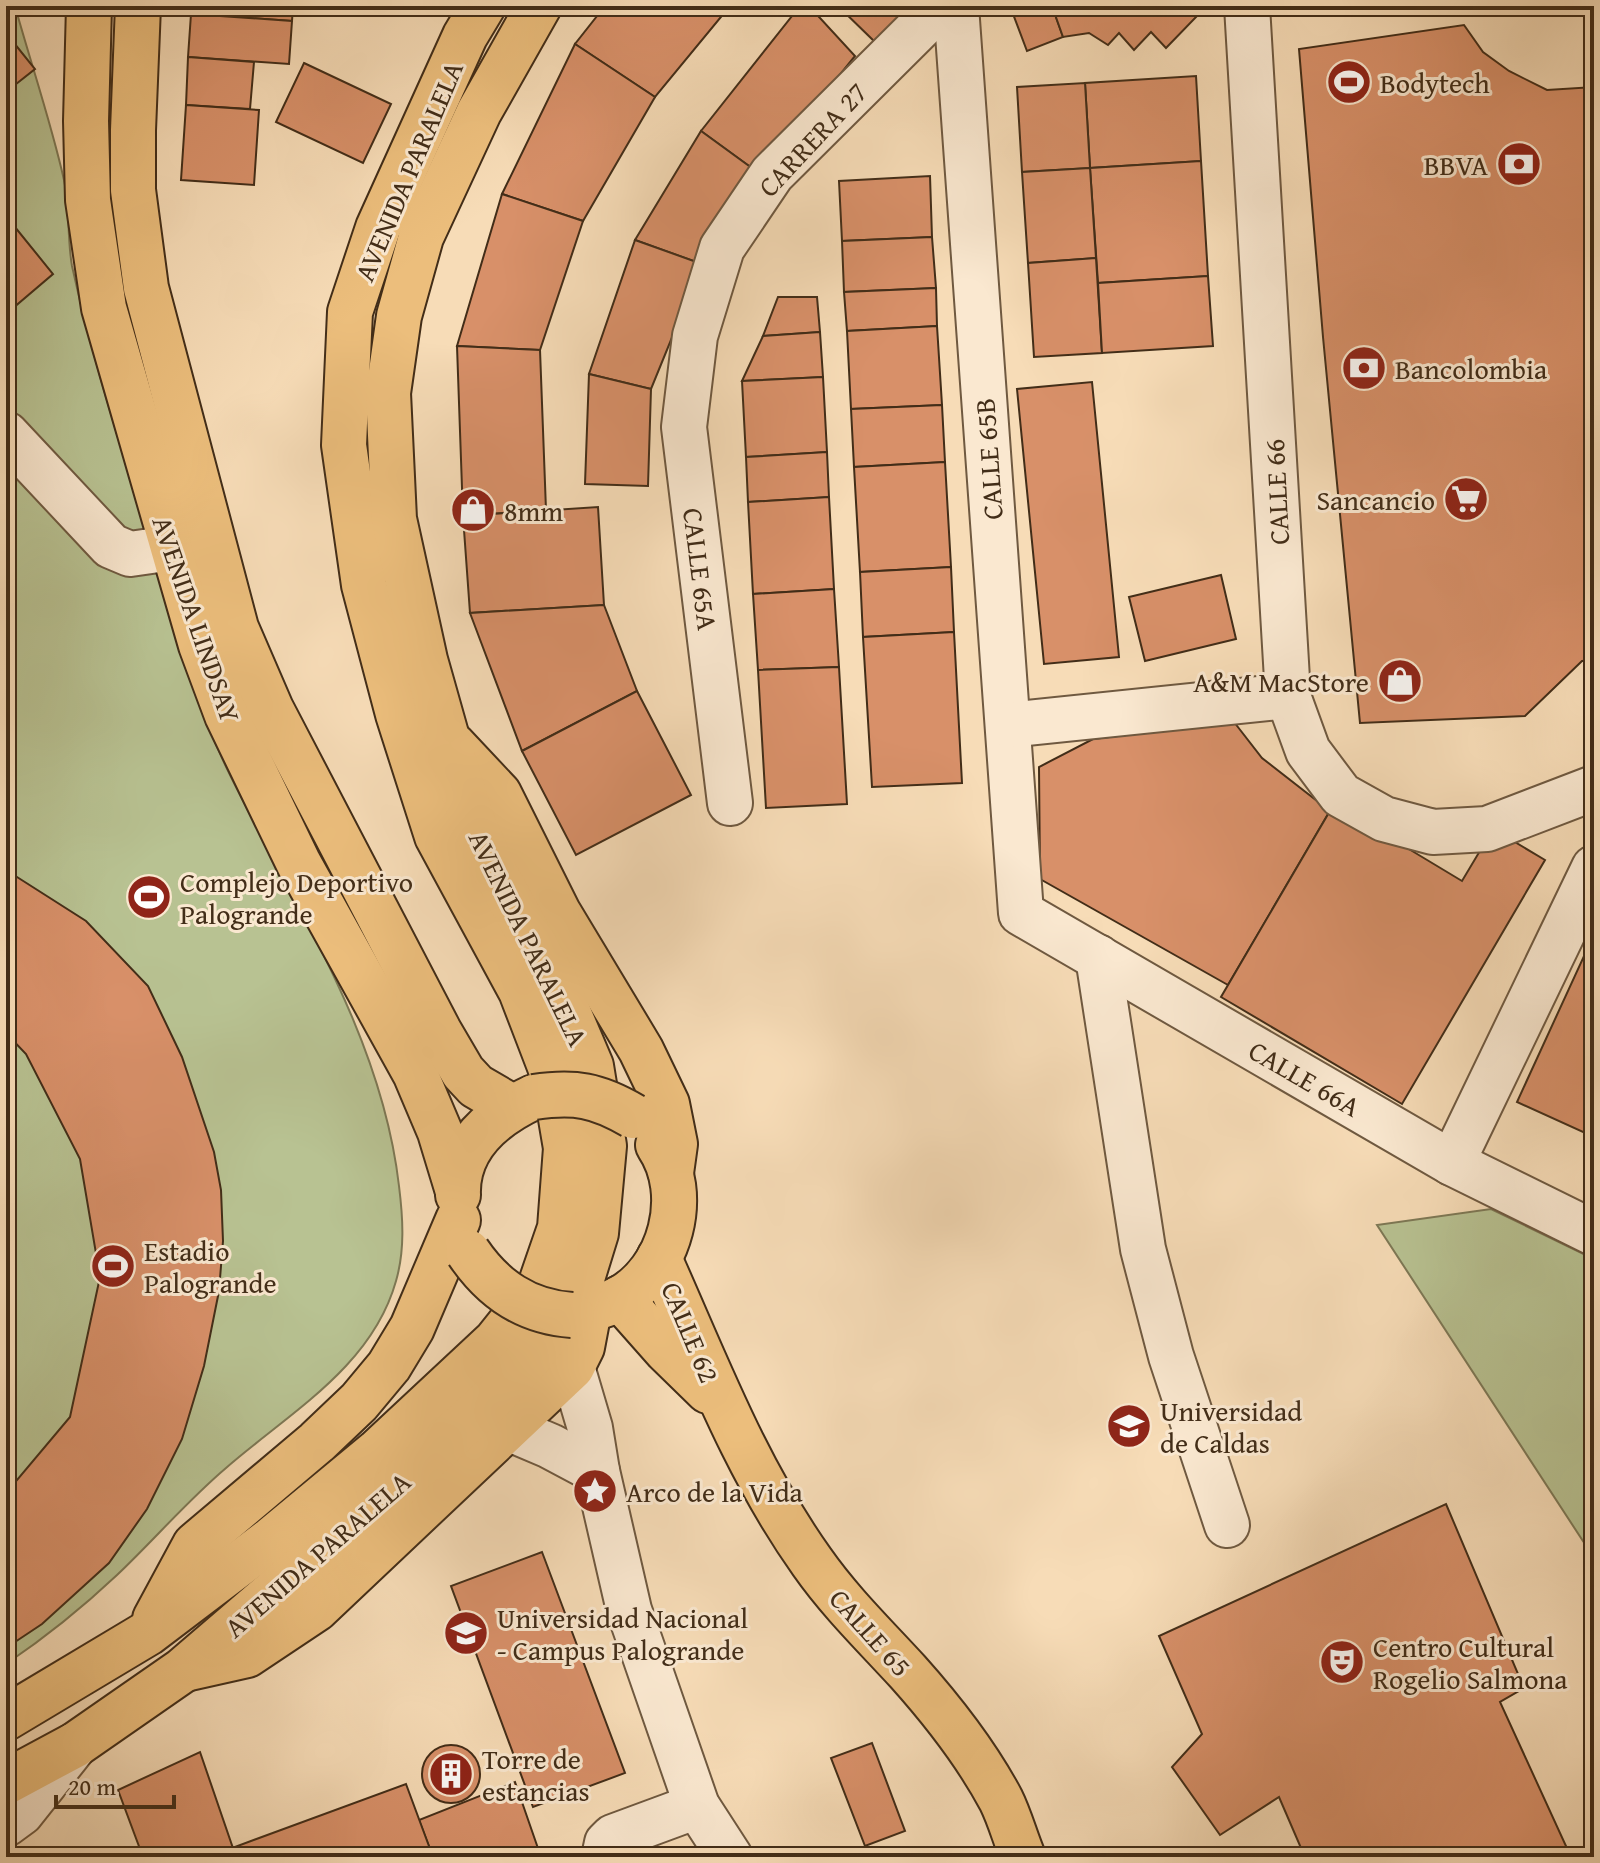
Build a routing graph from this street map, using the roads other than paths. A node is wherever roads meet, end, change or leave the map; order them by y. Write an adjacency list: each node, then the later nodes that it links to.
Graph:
1 (89, 6): 10 (main road, AVENIDA LINDSAY)
2 (138, 6): 19 (main road, AVENIDA LINDSAY)
3 (483, 6): 31 (main road, AVENIDA PARALELA)
4 (539, 6): 13 (main road, AVENIDA PARALELA)
5 (941, 6): 8 (street, CARRERA 27)
6 (956, 6): 12 (street, CALLE 65B)
7 (1254, 7): 11 (street, CALLE 66)
8 (695, 336): 15 (street, CALLE 65A)
9 (6, 434): 10 (street)
10 (172, 548): 22 (main road, AVENIDA LINDSAY)
11 (1288, 696): 12 (street); 14 (street, CALLE 66)
12 (1008, 725): 17 (street, CALLE 65B)
13 (447, 738): 21 (main road); 32 (main road, AVENIDA PARALELA)
14 (1594, 788)
15 (730, 803)
16 (1594, 868): 20 (street)
17 (1021, 913): 18 (street, CALLE 66A)
18 (1098, 957): 20 (street, CALLE 66A); 30 (street)
19 (523, 1102): 21 (main road, bridge); 22 (main road)
20 (1452, 1163): 23 (street, CALLE 66A)
21 (671, 1173): 24 (main road)
22 (461, 1220): 25 (main road, bridge); 31 (main road)
23 (1594, 1233)
24 (659, 1258): 25 (main road); 27 (main road, CALLE 62)
25 (593, 1308): 26 (main road); 27 (main road, CALLE 62)
26 (572, 1367): 28 (main road); 29 (street)
27 (722, 1404): 41 (main road, CALLE 65)
28 (510, 1429): 29 (street); 32 (main road)
29 (597, 1471): 36 (street)
30 (1227, 1525)
31 (148, 1633): 33 (main road, AVENIDA PARALELA)
32 (183, 1670): 34 (main road, AVENIDA PARALELA)
33 (6, 1718)
34 (75, 1745): 35 (main road, AVENIDA PARALELA); 37 (street)
35 (6, 1782)
36 (697, 1806): 38 (street); 39 (street); 40 (street)
37 (6, 1824)
38 (604, 1857)
39 (693, 1857)
40 (730, 1857)
41 (1023, 1857)

